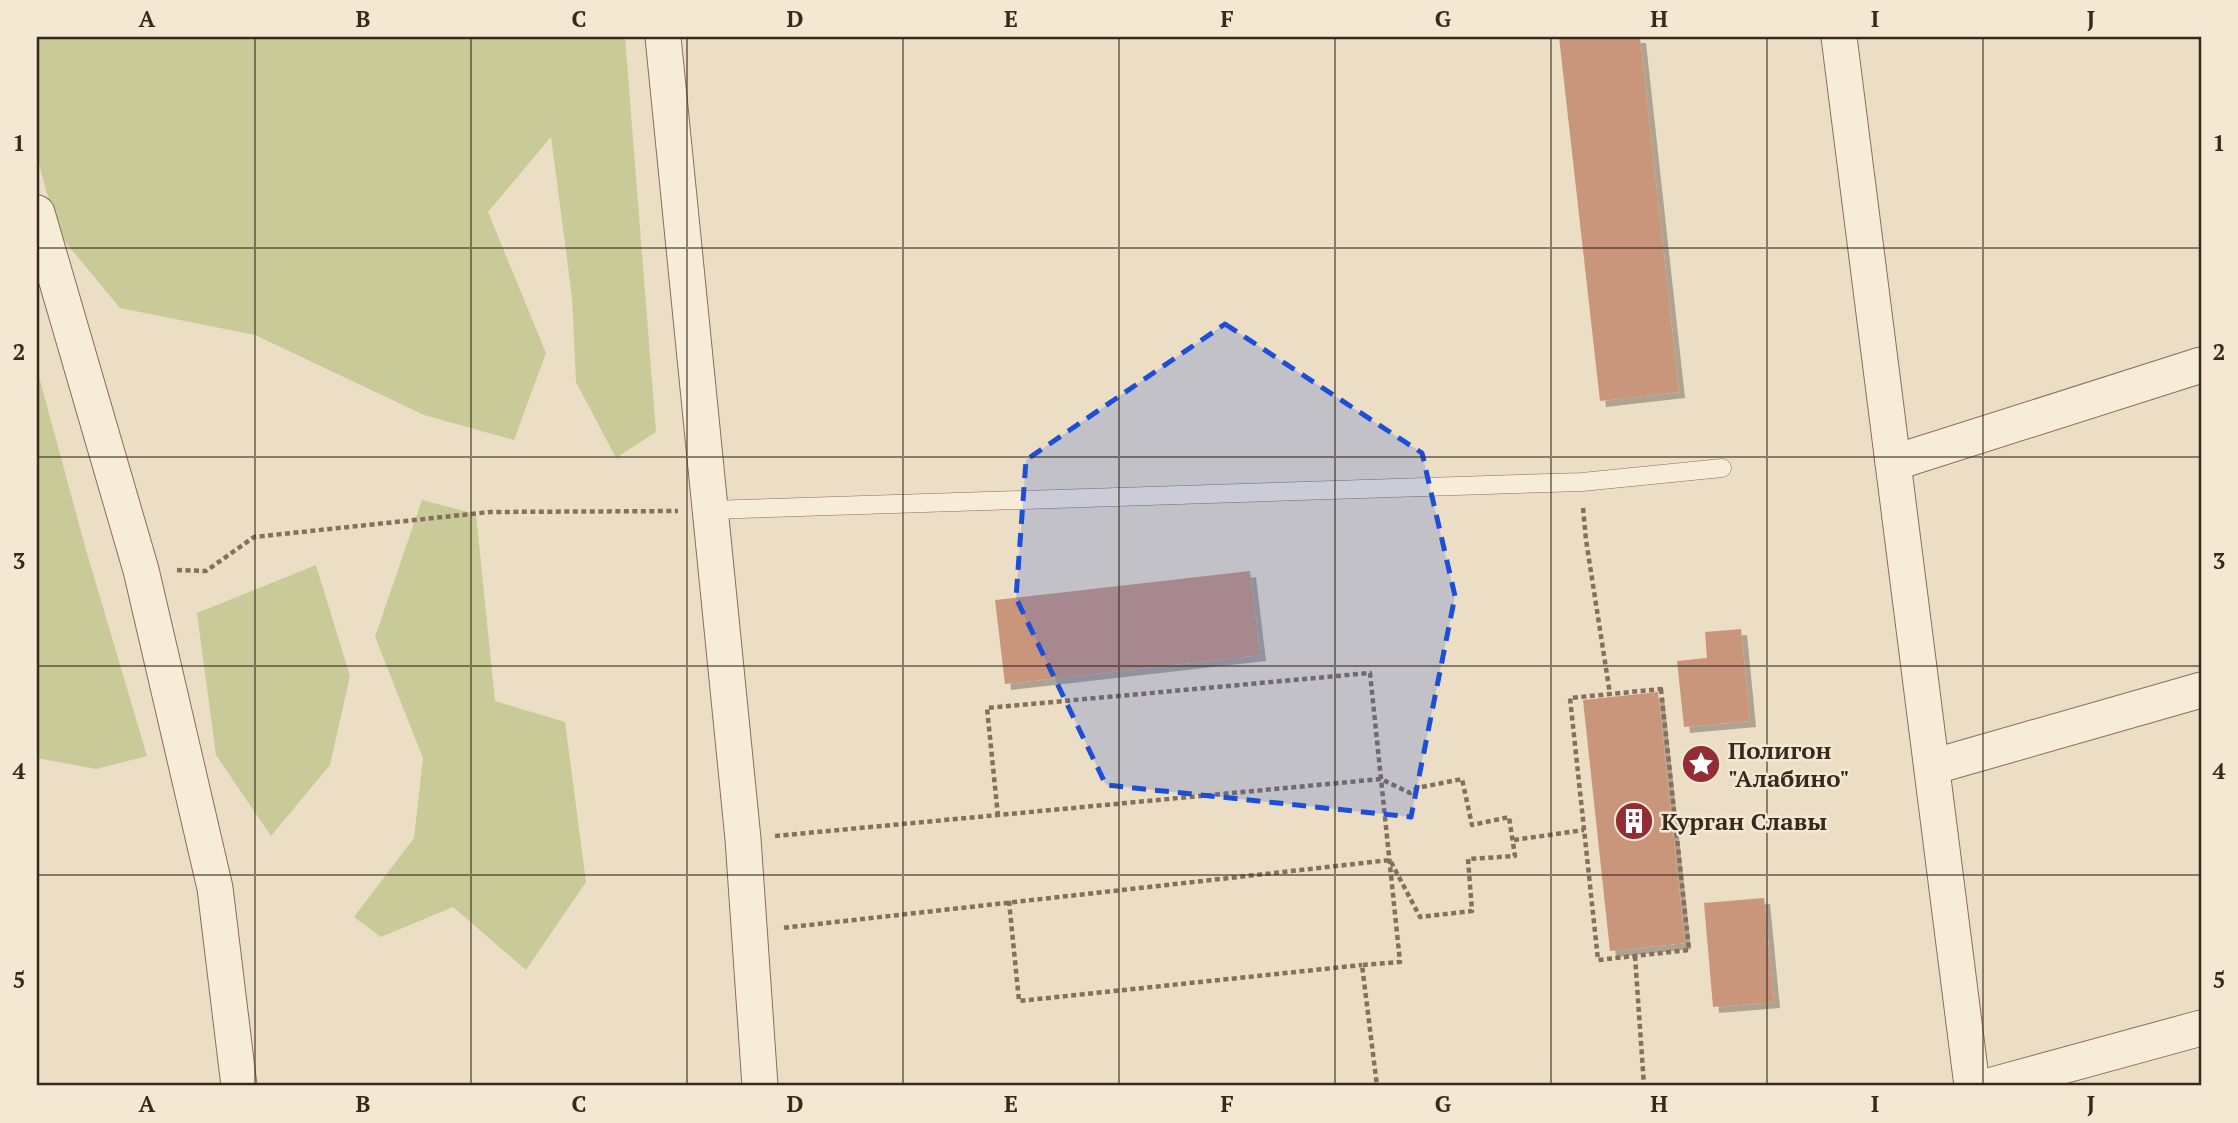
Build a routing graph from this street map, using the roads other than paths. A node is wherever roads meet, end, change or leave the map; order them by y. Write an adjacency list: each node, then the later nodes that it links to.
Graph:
1 (663, 37): 7 (street)
2 (1839, 37): 5 (street)
3 (37, 213): 11 (street)
4 (2201, 365): 5 (street)
5 (1893, 463): 9 (street)
6 (1722, 468): 7 (lane)
7 (709, 510): 12 (street)
8 (2201, 690): 9 (street)
9 (1932, 767): 13 (street)
10 (2201, 1028): 14 (street)
11 (239, 1086)
12 (760, 1086)
13 (1972, 1086)
14 (1989, 1086)

